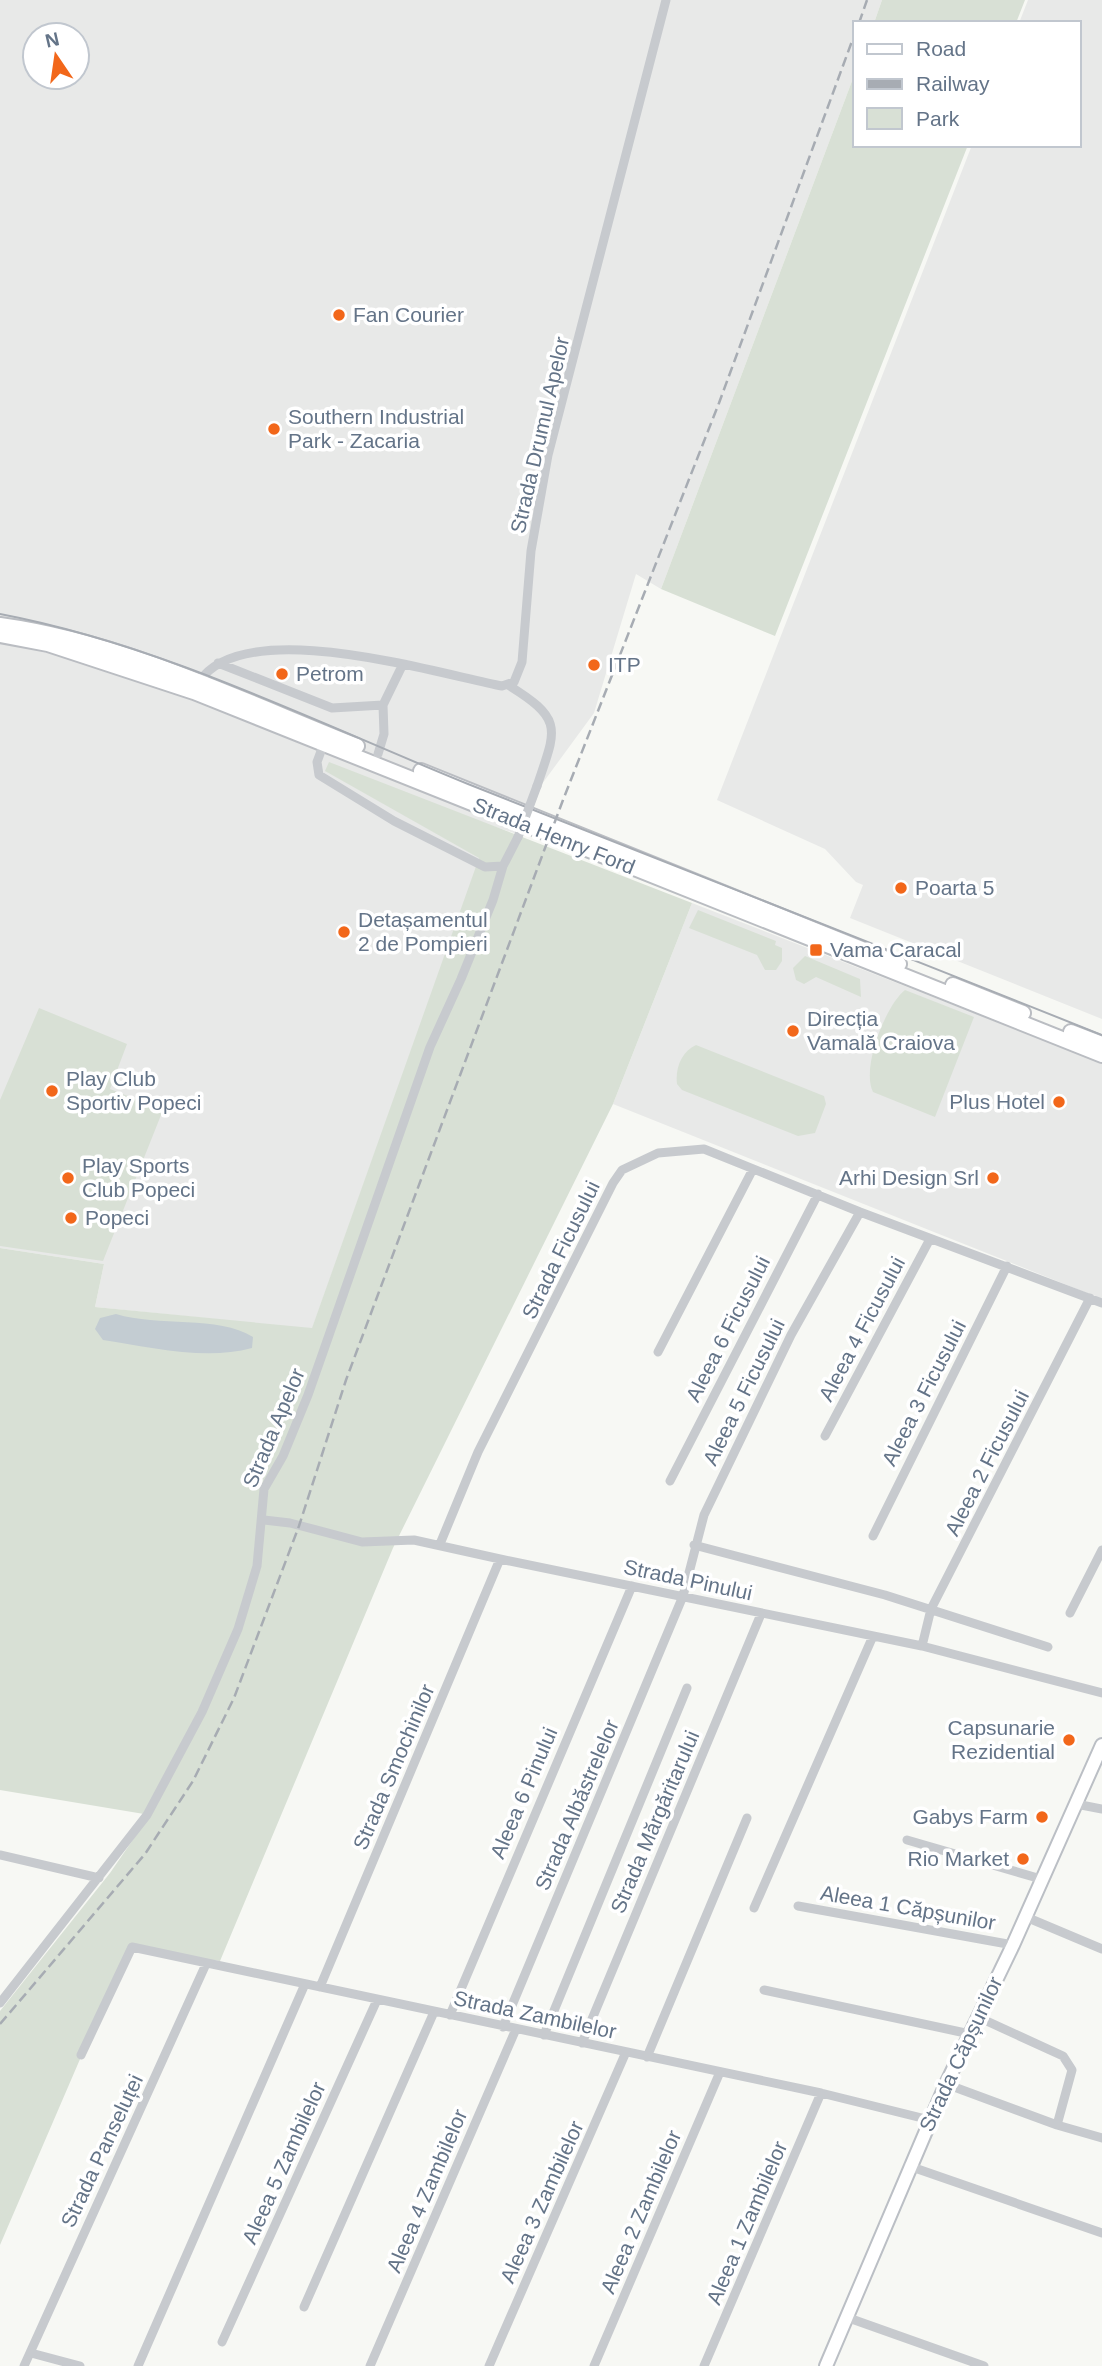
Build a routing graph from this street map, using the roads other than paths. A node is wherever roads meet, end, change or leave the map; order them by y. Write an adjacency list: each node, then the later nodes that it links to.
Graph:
1 (666, 0): 7 (street, Strada Drumul Apelor)
2 (0, 625): 6 (main road, Strada Henry Ford)
3 (0, 635): 9 (main road, Strada Henry Ford)
4 (219, 663): 5 (street); 6 (street); 8 (street)
5 (402, 666): 7 (street); 8 (street)
6 (199, 682): 10 (main road, Strada Henry Ford)
7 (509, 685): 11 (street, Strada Apelor, bridge)
8 (383, 705): 10 (street)
9 (324, 743): 11 (street); 13 (main road, Strada Henry Ford)
10 (378, 754): 12 (main road, Strada Henry Ford)
11 (503, 866): 24 (street, Strada Apelor)
12 (1102, 1044)
13 (1102, 1055)
14 (753, 1168): 15 (street, Strada Ficusului); 21 (street); 26 (street, Strada Ficusului)
15 (818, 1194): 16 (street, Strada Ficusului); 23 (street, Aleea 6 Ficusului)
16 (860, 1212): 17 (street, Strada Ficusului); 27 (street, Aleea 5 Ficusului)
17 (930, 1238): 18 (street, Strada Ficusului); 22 (street, Aleea 4 Ficusului)
18 (1007, 1266): 19 (street, Strada Ficusului); 25 (street, Aleea 3 Ficusului)
19 (1090, 1298): 20 (street, Strada Ficusului); 32 (street, Aleea 2 Ficusului)
20 (1102, 1303)
21 (658, 1352)
22 (825, 1436)
23 (670, 1481)
24 (264, 1520): 26 (street, Strada Pinului); 46 (street, Strada Apelor)
25 (873, 1536)
26 (440, 1544): 29 (street, Strada Pinului)
27 (694, 1545): 31 (street, Aleea 5 Ficusului); 32 (street)
28 (1102, 1550): 33 (street)
29 (500, 1559): 30 (street, Strada Pinului); 55 (street, Strada Smochinilor)
30 (632, 1586): 31 (street, Strada Pinului); 60 (street, Aleea 6 Pinului)
31 (683, 1596): 34 (street, Strada Pinului); 62 (street, Strada Albăstrelelor)
32 (931, 1609): 36 (street, Aleea 2 Ficusului); 37 (street)
33 (1070, 1613)
34 (761, 1614): 35 (street, Strada Pinului); 66 (street, Strada Mărgăritarului)
35 (873, 1636): 36 (street, Strada Pinului); 49 (street)
36 (922, 1646): 39 (street, Strada Pinului)
37 (1048, 1647)
38 (687, 1688): 65 (street)
39 (1102, 1693)
40 (1102, 1745): 41 (street, Strada Căpșunilor)
41 (1076, 1804): 42 (street); 47 (street, Strada Căpșunilor)
42 (1102, 1810)
43 (747, 1818): 69 (street)
44 (907, 1840): 47 (street)
45 (0, 1855): 46 (street)
46 (99, 1878): 58 (street, Strada Apelor)
47 (1041, 1879): 50 (street, Strada Căpșunilor)
48 (798, 1906): 51 (street, Aleea 1 Căpșunilor)
49 (754, 1908)
50 (1026, 1917): 51 (street, Strada Căpșunilor); 52 (street)
51 (1013, 1945): 61 (street, Strada Căpșunilor)
52 (1102, 1949)
53 (206, 1964): 54 (street, Strada Zambilelor); 68 (street, Strada Zambilelor); 81 (street, Strada Panseluței)
54 (305, 1984): 55 (street, Strada Zambilelor); 84 (street)
55 (320, 1987): 57 (street, Strada Zambilelor)
56 (764, 1990): 64 (street)
57 (377, 2000): 59 (street, Strada Zambilelor); 80 (street, Aleea 5 Zambilelor)
58 (0, 2003)
59 (434, 2012): 60 (street, Strada Zambilelor); 78 (street)
60 (450, 2015): 62 (street, Strada Zambilelor)
61 (978, 2017): 64 (street, Strada Căpșunilor); 74 (street)
62 (503, 2027): 63 (street, Strada Zambilelor)
63 (516, 2029): 65 (street, Strada Zambilelor); 85 (street, Aleea 4 Zambilelor)
64 (970, 2034): 71 (street, Strada Căpșunilor)
65 (544, 2035): 66 (street, Strada Zambilelor)
66 (582, 2043): 67 (street, Strada Zambilelor)
67 (626, 2052): 69 (street, Strada Zambilelor); 86 (street, Aleea 3 Zambilelor)
68 (81, 2055)
69 (647, 2057): 70 (street, Strada Zambilelor)
70 (720, 2072): 72 (street, Strada Zambilelor); 87 (street, Aleea 2 Zambilelor)
71 (946, 2084): 73 (street, Strada Căpșunilor); 74 (street)
72 (821, 2094): 73 (street, Strada Zambilelor); 88 (street, Aleea 1 Zambilelor)
73 (930, 2120): 76 (street, Strada Căpșunilor)
74 (1057, 2125): 75 (street)
75 (1102, 2138)
76 (909, 2166): 77 (street); 79 (street, Strada Căpșunilor)
77 (1102, 2233)
78 (304, 2307)
79 (846, 2317): 89 (street, Strada Căpșunilor); 90 (street)
80 (222, 2342)
81 (31, 2353): 82 (street, Strada Panseluței); 83 (street)
82 (24, 2366)
83 (80, 2366)
84 (138, 2366)
85 (370, 2366)
86 (489, 2366)
87 (594, 2366)
88 (704, 2366)
89 (826, 2366)
90 (984, 2366)

